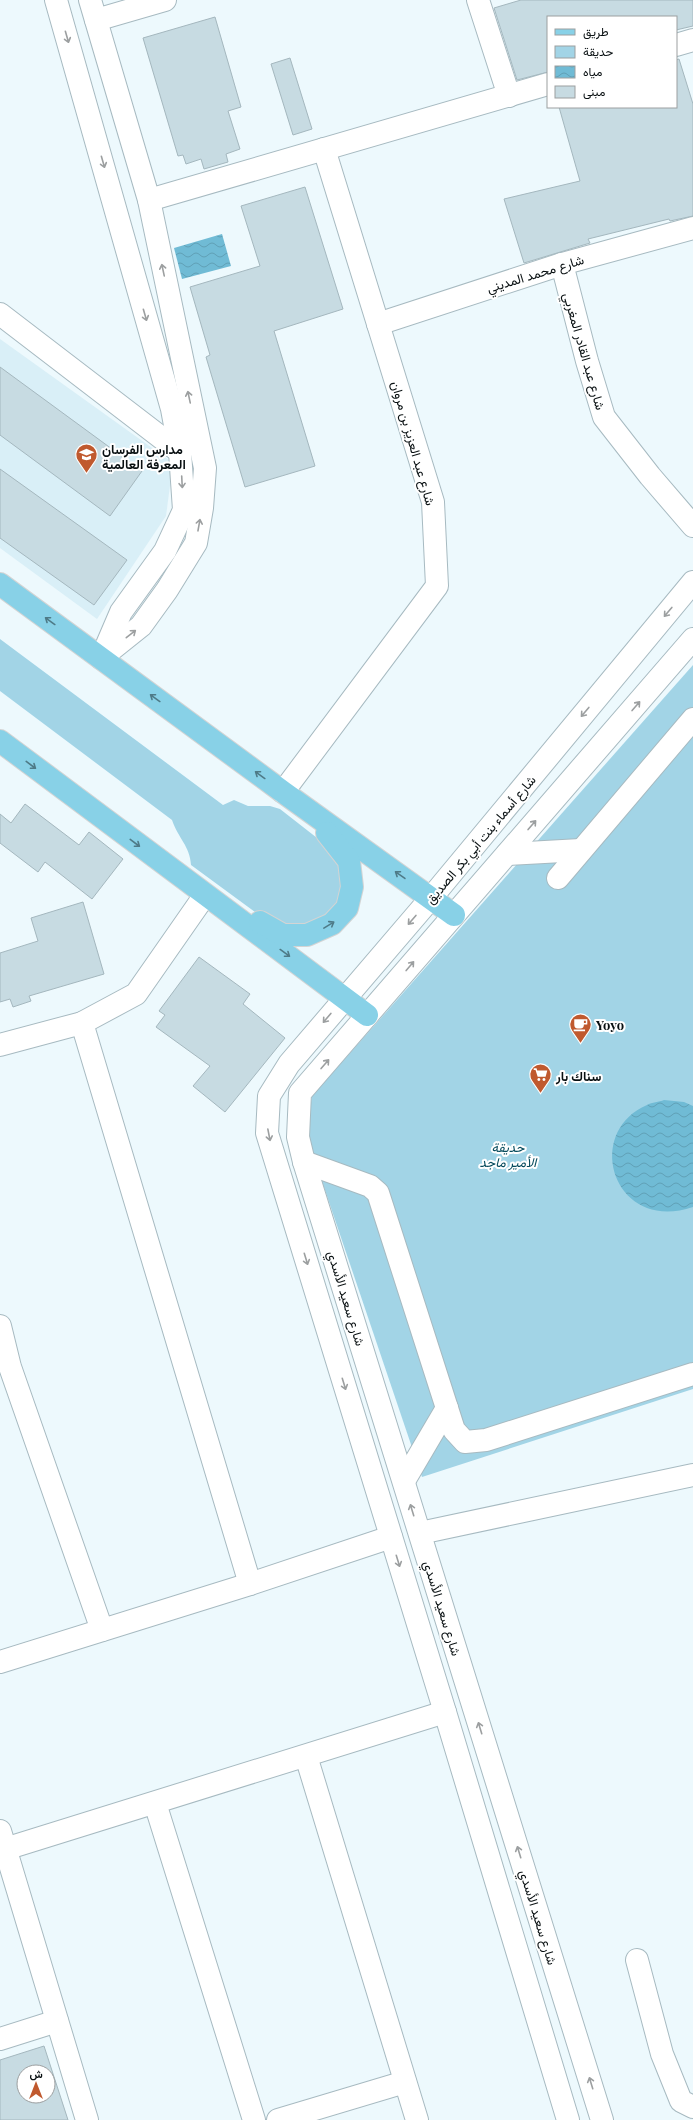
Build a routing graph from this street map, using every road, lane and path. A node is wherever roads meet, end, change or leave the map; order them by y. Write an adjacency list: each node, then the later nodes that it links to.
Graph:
1 (56, 0): 10 (street, one-way to 10)
2 (165, 0): 4 (street)
3 (478, 0): 8 (street)
4 (93, 10): 9 (street)
5 (693, 40): 6 (street)
6 (677, 45)
7 (547, 84): 8 (street)
8 (509, 96): 11 (street)
9 (121, 102): 10 (street); 12 (street)
10 (90, 116): 17 (street, one-way to 17)
11 (324, 149): 12 (street); 16 (street, شارع عبد العزيز بن مروان)
12 (149, 200): 22 (street, one-way to 12)
13 (693, 228): 14 (street, شارع محمد المديني)
14 (562, 264): 16 (street, شارع محمد المديني); 18 (street, شارع عبد القادر المغربي)
15 (0, 314): 17 (street)
16 (378, 324): 25 (street, شارع عبد العزيز بن مروان)
17 (180, 452): 22 (street, one-way to 22)
18 (693, 526)
19 (693, 582): 30 (street, شارع أسماء بنت أبي بكر الصديق, one-way to 30)
20 (0, 584): 22 (main road, one-way to 20)
21 (693, 639): 27 (street, one-way to 21)
22 (101, 658): 25 (main road, one-way to 22)
23 (693, 718): 26 (street)
24 (0, 741): 29 (main road, one-way to 29)
25 (283, 792): 29 (main road, one-way to 25); 30 (main road, one-way to 25)
26 (581, 850): 27 (street); 28 (street)
27 (507, 854): 31 (street)
28 (558, 878)
29 (205, 895): 32 (main road, one-way to 32); 34 (street)
30 (431, 898): 31 (main road); 32 (street, شارع أسماء بنت أبي بكر الصديق, one-way to 32)
31 (454, 915): 33 (street, one-way to 31)
32 (345, 997): 33 (main road); 44 (street, شارع أسماء بنت أبي بكر الصديق, one-way to 44)
33 (367, 1015): 36 (street, شارع سعيد الأسدي, one-way to 33)
34 (82, 1023): 35 (street); 45 (street)
35 (0, 1045)
36 (304, 1162): 40 (street); 42 (street, شارع سعيد الأسدي)
37 (0, 1326): 38 (street)
38 (5, 1368): 46 (street)
39 (693, 1374): 40 (street)
40 (447, 1408): 42 (street)
41 (693, 1475): 43 (street)
42 (404, 1481): 43 (street, شارع سعيد الأسدي, one-way to 42)
43 (420, 1533): 62 (street, شارع سعيد الأسدي, one-way to 43)
44 (391, 1537): 45 (street); 48 (street, one-way to 48)
45 (250, 1584): 46 (street)
46 (102, 1630): 47 (street)
47 (0, 1662)
48 (445, 1712): 49 (street); 61 (street)
49 (306, 1756): 50 (street); 55 (street)
50 (156, 1803): 51 (street); 58 (street)
51 (3, 1840): 53 (street)
52 (637, 1960): 56 (street)
53 (57, 2021): 54 (street); 57 (street)
54 (0, 2039)
55 (405, 2082): 59 (street); 60 (street)
56 (693, 2107)
57 (87, 2120)
58 (254, 2120)
59 (278, 2120)
60 (417, 2120)
61 (568, 2120)
62 (602, 2120)

